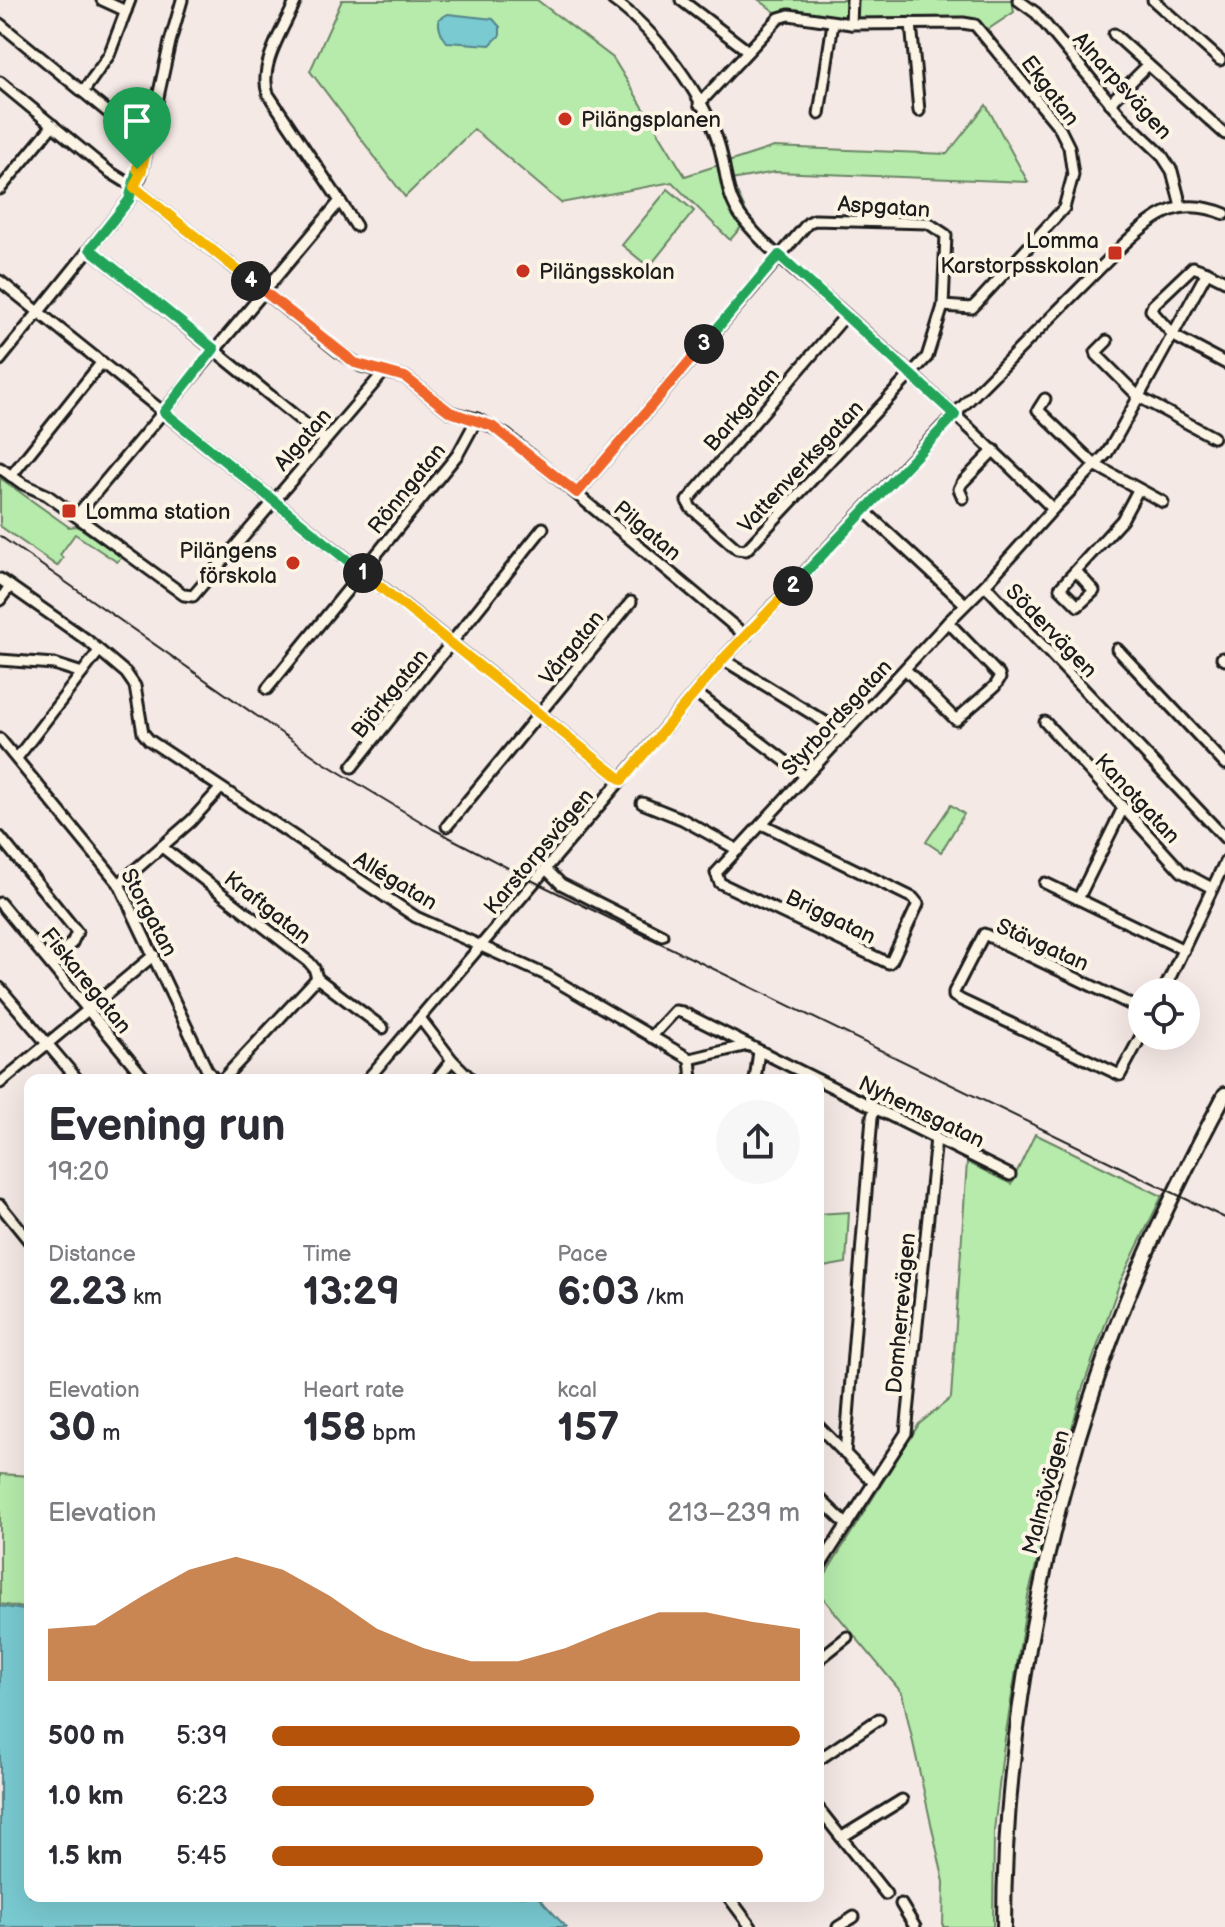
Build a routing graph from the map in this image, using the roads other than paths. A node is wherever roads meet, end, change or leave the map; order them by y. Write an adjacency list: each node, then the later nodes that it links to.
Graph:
1 (102, 0): 10 (street)
2 (130, 0): 10 (street)
3 (182, 0): 28 (street)
4 (296, 0): 30 (street)
5 (613, 0): 22 (street)
6 (681, 0): 16 (street)
7 (852, 0): 14 (street)
8 (1018, 0): 21 (street, Alnarpsvägen)
9 (1153, 0): 17 (street)
10 (126, 11): 20 (street)
11 (833, 23): 14 (street, Ekgatan); 16 (street, Ekgatan); 24 (street)
12 (911, 23): 14 (street, Ekgatan); 23 (street); 40 (street, Ekgatan)
13 (0, 24): 20 (street)
14 (851, 24)
15 (1114, 34): 18 (street)
16 (748, 51): 22 (street)
17 (1220, 60)
18 (1148, 65): 21 (street); 27 (street)
19 (0, 82): 25 (street, Pilgatan)
20 (83, 92): 26 (street)
21 (1110, 103): 31 (street, Alnarpsvägen)
22 (699, 104): 35 (street)
23 (919, 111)
24 (819, 114)
25 (53, 125): 28 (street, Pilgatan); 29 (street)
26 (132, 132)
27 (1225, 134)
28 (134, 187): 34 (street); 39 (street, Pilgatan)
29 (0, 189)
30 (340, 201): 33 (street); 39 (street)
31 (1181, 206): 32 (street); 54 (street, Karstorpsvägen)
32 (1225, 214)
33 (356, 226)
34 (90, 249): 41 (street); 45 (street)
35 (779, 255): 40 (street, Aspgatan); 42 (street); 63 (street)
36 (1207, 272): 38 (street); 43 (street, Södervägen); 43 (street)
37 (0, 281): 41 (street)
38 (1225, 281)
39 (262, 290): 45 (street); 49 (street, Pilgatan)
40 (943, 306): 50 (street, Aspgatan)
41 (38, 312): 46 (street); 47 (street)
42 (846, 315): 50 (street); 70 (street, Barkgatan)
43 (1174, 336): 48 (street); 51 (street, Södervägen)
44 (1107, 341): 51 (street)
45 (214, 349): 53 (street); 57 (street)
46 (0, 360)
47 (102, 362): 53 (street); 61 (street)
48 (1225, 363)
49 (383, 373): 55 (street, Pilgatan); 57 (street, Algatan)
50 (911, 374): 54 (street); 70 (street, Vattenverksgatan)
51 (1139, 397): 56 (street); 59 (street, Södervägen)
52 (1045, 399): 59 (street)
53 (164, 412): 65 (street); 69 (street)
54 (955, 415): 58 (street); 81 (street, Karstorpsvägen)
55 (477, 419): 63 (street, Pilgatan); 72 (street, Rönngatan)
56 (1213, 437)
57 (325, 440): 65 (street, Algatan)
58 (994, 450): 64 (street); 67 (street)
59 (1095, 465): 62 (street); 67 (street, Södervägen)
60 (0, 468): 61 (street)
61 (11, 476): 69 (street)
62 (1138, 490): 66 (street); 73 (street)
63 (577, 493): 81 (street, Pilgatan)
64 (963, 498)
65 (273, 500): 69 (street, Algatan); 72 (street)
66 (1163, 502)
67 (1053, 509): 75 (street, Södervägen)
68 (868, 514): 79 (street)
69 (76, 516)
70 (711, 526)
71 (543, 528): 82 (street, Björkgatan)
72 (361, 571): 82 (street); 89 (street, Rönngatan)
73 (1076, 571)
74 (0, 579): 76 (street)
75 (985, 585): 79 (street, Styrbordsgatan); 106 (street, Södervägen)
76 (10, 586): 77 (street); 84 (street)
77 (0, 600)
78 (631, 602): 91 (street, Vårgatan)
79 (965, 604): 80 (street, Styrbordsgatan)
80 (948, 622): 87 (street, Styrbordsgatan); 87 (street)
81 (746, 636): 99 (street, Karstorpsvägen)
82 (451, 644): 91 (street); 97 (street, Björkgatan)
83 (1117, 649): 96 (street)
84 (99, 651): 88 (street); 100 (street, Allégatan)
85 (0, 660): 88 (street)
86 (729, 663): 93 (street)
87 (906, 670): 93 (street, Styrbordsgatan)
88 (82, 673): 95 (street)
89 (267, 689)
90 (700, 696): 98 (street)
91 (539, 714): 99 (street); 104 (street, Vårgatan)
92 (1045, 722): 102 (street, Kanotgatan)
93 (845, 734): 98 (street, Styrbordsgatan)
94 (0, 740): 95 (street, Storgatan)
95 (17, 758): 113 (street, Storgatan)
96 (1225, 764)
97 (352, 767)
98 (805, 776): 103 (street, Styrbordsgatan)
99 (622, 780): 110 (street, Karstorpsvägen)
100 (220, 789): 107 (street); 118 (street, Allégatan)
101 (642, 803): 108 (street)
102 (1123, 808): 114 (street, Kanotgatan); 115 (street)
103 (762, 824): 108 (street, Styrbordsgatan); 111 (street, Briggatan)
104 (447, 826)
105 (0, 837): 121 (street)
106 (1225, 838)
107 (162, 847): 113 (street); 122 (street, Kraftgatan)
108 (738, 850): 111 (street, Styrbordsgatan)
109 (1225, 862): 114 (street)
110 (546, 869): 117 (street); 118 (street, Karstorpsvägen)
111 (716, 876)
112 (1045, 883): 115 (street)
113 (119, 884): 120 (street, Storgatan)
114 (1212, 888): 119 (street)
115 (1078, 899): 119 (street)
116 (0, 903): 121 (street, Fiskaregatan)
117 (662, 935)
118 (481, 946): 127 (street, Karstorpsvägen); 129 (street, Allégatan)
119 (1184, 950): 123 (street)
120 (154, 955): 126 (street); 138 (street, Storgatan)
121 (49, 962): 126 (street, Fiskaregatan)
122 (317, 978): 128 (street, Kraftgatan); 139 (street)
123 (1170, 978)
124 (0, 988): 130 (street)
125 (1128, 1003): 132 (street, Stävgatan)
126 (87, 1011): 130 (street); 137 (street, Fiskaregatan)
127 (420, 1018): 135 (street); 140 (street, Karstorpsvägen)
128 (383, 1028)
129 (651, 1037): 131 (street, Nyhemsgatan); 134 (street, Allégatan)
130 (47, 1044): 136 (street); 146 (street)
131 (748, 1045): 133 (street, Nyhemsgatan); 134 (street)
132 (1133, 1050)
133 (759, 1051): 144 (street); 145 (street, Nyhemsgatan)
134 (690, 1059): 143 (street)
135 (452, 1060): 141 (street); 142 (street)
136 (73, 1074)
137 (141, 1074)
138 (210, 1074)
139 (228, 1074)
140 (372, 1074)
141 (441, 1074)
142 (466, 1074)
143 (691, 1074)
144 (756, 1074)
145 (806, 1074)
146 (0, 1083)
147 (824, 1083): 149 (street, Nyhemsgatan)
148 (1225, 1094): 174 (main road, Malmövägen)
149 (875, 1108): 150 (street, Nyhemsgatan); 155 (street)
150 (936, 1138): 151 (street, Nyhemsgatan); 156 (street, Domherrevägen)
151 (1010, 1175)
152 (0, 1205): 153 (street)
153 (24, 1235)
154 (824, 1432): 155 (street)
155 (845, 1454): 156 (street)
156 (874, 1483): 158 (street, Domherrevägen)
157 (824, 1503): 158 (street)
158 (847, 1525): 159 (street, Domherrevägen)
159 (824, 1560)
160 (847, 1637): 161 (street)
161 (824, 1655)
162 (879, 1719): 163 (street)
163 (824, 1756)
164 (902, 1800): 166 (street)
165 (824, 1815): 166 (street)
166 (842, 1837): 167 (street)
167 (886, 1894)
168 (732, 1902): 171 (street)
169 (901, 1904): 173 (street)
170 (854, 1917): 172 (street)
171 (751, 1927)
172 (838, 1927)
173 (915, 1927)
174 (1004, 1927)

